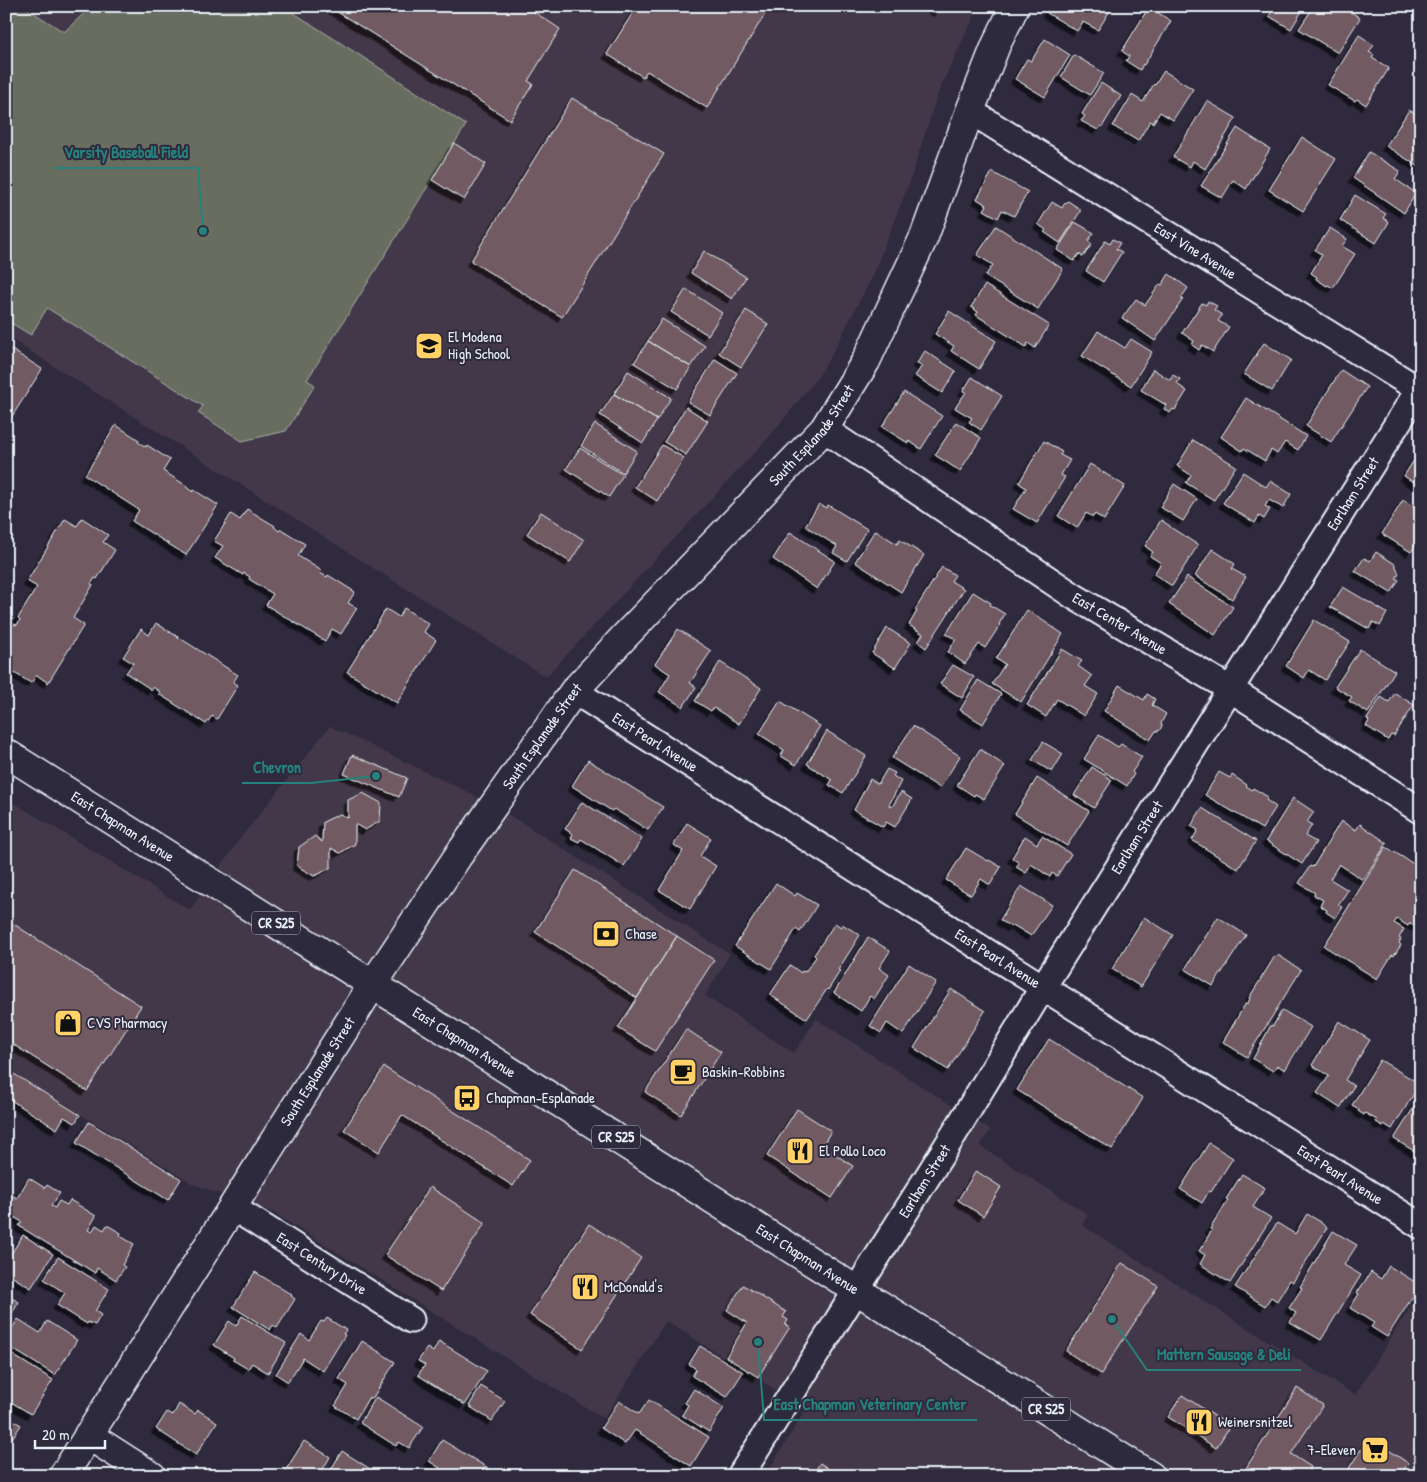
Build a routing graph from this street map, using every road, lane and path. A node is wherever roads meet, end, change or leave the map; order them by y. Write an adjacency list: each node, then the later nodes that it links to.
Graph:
1 (1015, 6): 2 (main road, South Esplanade Street)
2 (970, 111): 3 (street, East Vine Avenue); 4 (main road, South Esplanade Street)
3 (1420, 389): 5 (street, Earlham Street)
4 (824, 429): 5 (street, East Center Avenue); 6 (main road, South Esplanade Street)
5 (1230, 688): 8 (street, East Center Avenue); 10 (street, Earlham Street)
6 (574, 691): 9 (main road, South Esplanade Street); 10 (street, East Pearl Avenue)
7 (6, 753): 9 (main road, East Chapman Avenue / CR S25)
8 (1421, 811)
9 (373, 984): 11 (main road, South Esplanade Street); 13 (main road, East Chapman Avenue / CR S25)
10 (1043, 987): 12 (street, East Pearl Avenue); 13 (street, Earlham Street)
11 (232, 1207): 14 (street, East Century Drive); 15 (main road, South Esplanade Street)
12 (1421, 1226)
13 (857, 1289): 18 (street, Earlham Street); 19 (main road, East Chapman Avenue / CR S25)
14 (411, 1320)
15 (88, 1435): 16 (main road, South Esplanade Street); 17 (main road)
16 (62, 1476)
17 (152, 1476)
18 (740, 1476)
19 (1152, 1476)

